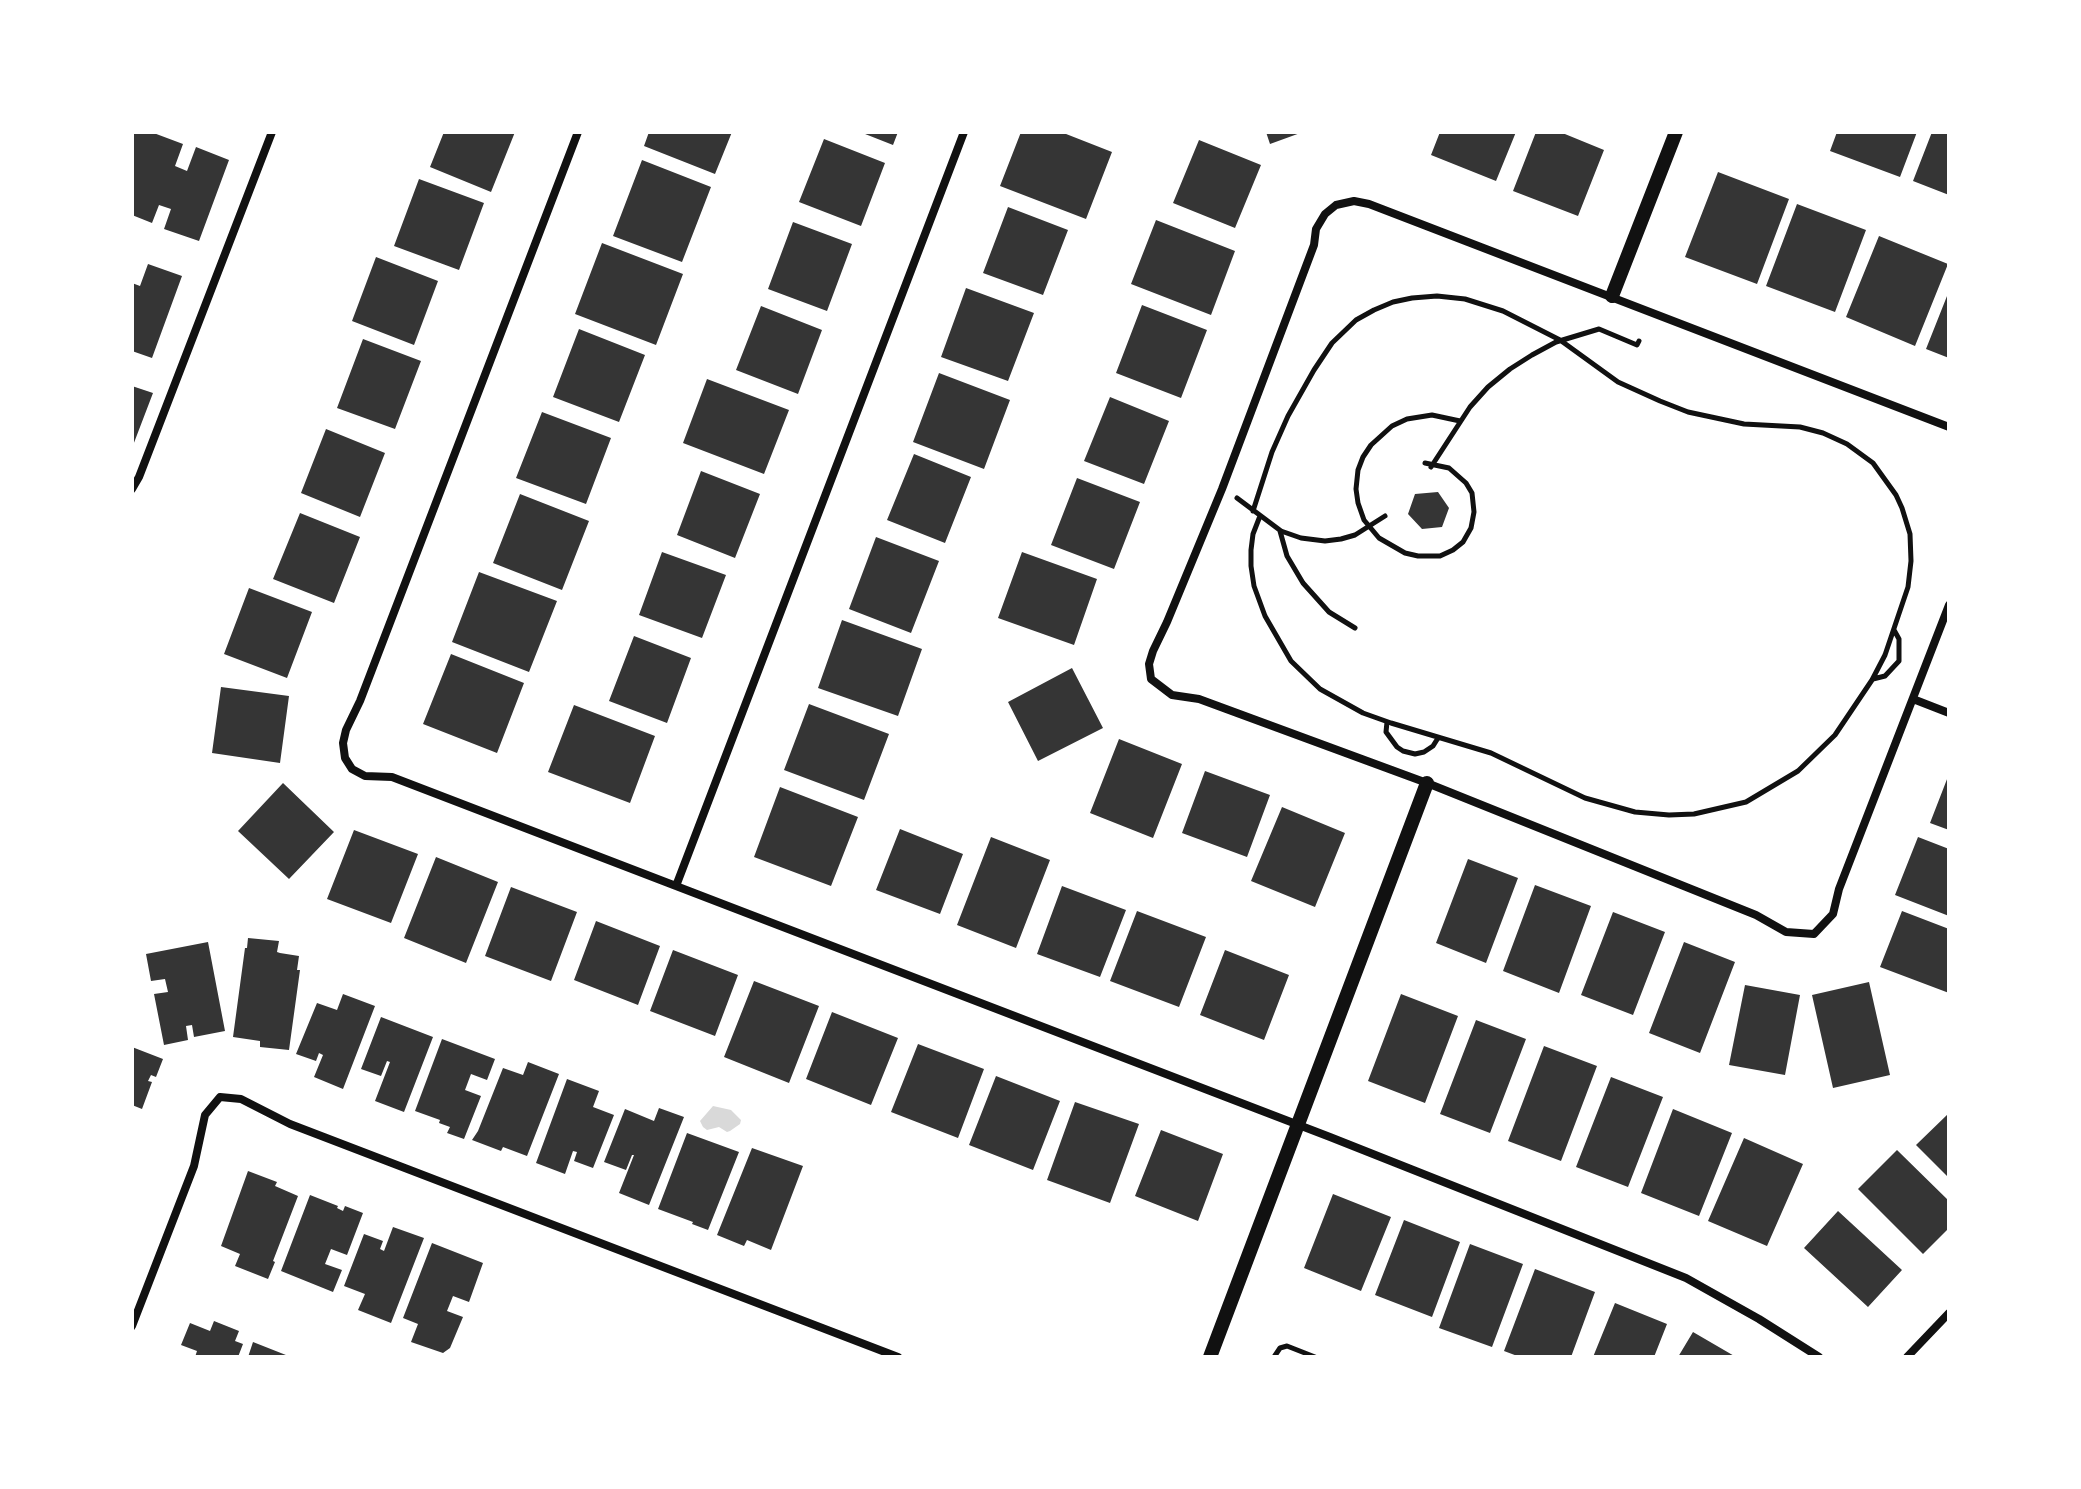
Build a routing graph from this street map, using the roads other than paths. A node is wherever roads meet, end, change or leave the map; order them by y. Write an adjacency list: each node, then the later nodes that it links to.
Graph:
1 (272, 132): 7 (street)
2 (578, 132): 12 (street)
3 (964, 132): 12 (street)
4 (1676, 132): 5 (street)
5 (1612, 296): 6 (street); 11 (street)
6 (1949, 427)
7 (132, 489)
8 (1949, 605): 9 (street)
9 (1913, 699): 10 (street); 11 (street)
10 (1949, 713)
11 (1427, 783): 13 (street)
12 (676, 886): 13 (street)
13 (1297, 1125): 17 (street); 18 (street)
14 (1949, 1313): 19 (street)
15 (132, 1326): 16 (street)
16 (898, 1357)
17 (1210, 1357)
18 (1819, 1357)
19 (1907, 1357)

